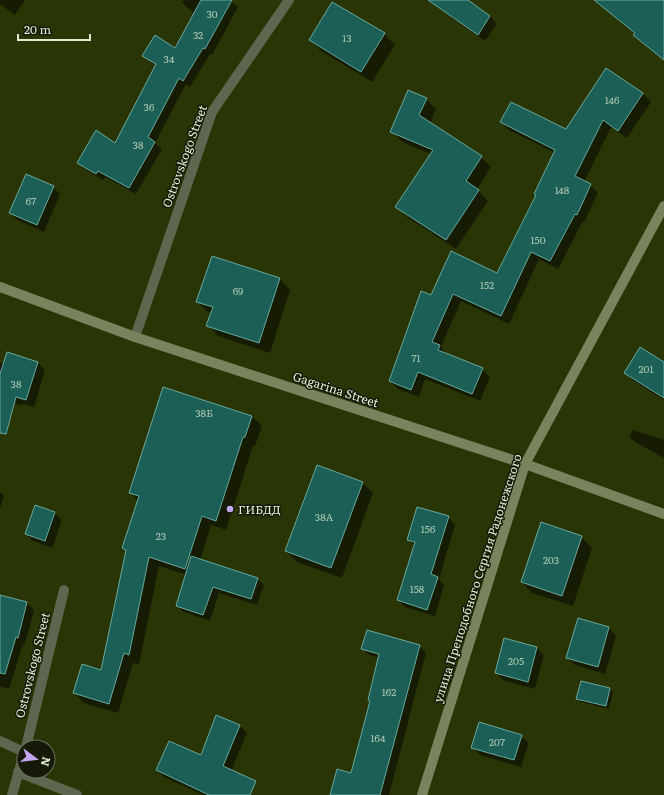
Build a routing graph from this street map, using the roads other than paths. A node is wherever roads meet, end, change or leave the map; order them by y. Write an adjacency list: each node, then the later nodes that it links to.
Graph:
1 (289, 0): 4 (street, Ostrovskogo Street)
2 (664, 206): 5 (street, улица Преподобного Сергия Радонежского)
3 (0, 287): 4 (street, Gagarina Street)
4 (135, 337): 5 (street, Gagarina Street)
5 (525, 464): 6 (street, Gagarina Street); 15 (street, улица Преподобного Сергия Радонежского)
6 (664, 514)
7 (64, 590): 8 (street, Ostrovskogo Street)
8 (28, 739)
9 (0, 741): 10 (street)
10 (16, 749)
11 (16, 779): 13 (street)
12 (36, 779): 14 (street)
13 (12, 795)
14 (77, 795)
15 (422, 795)

